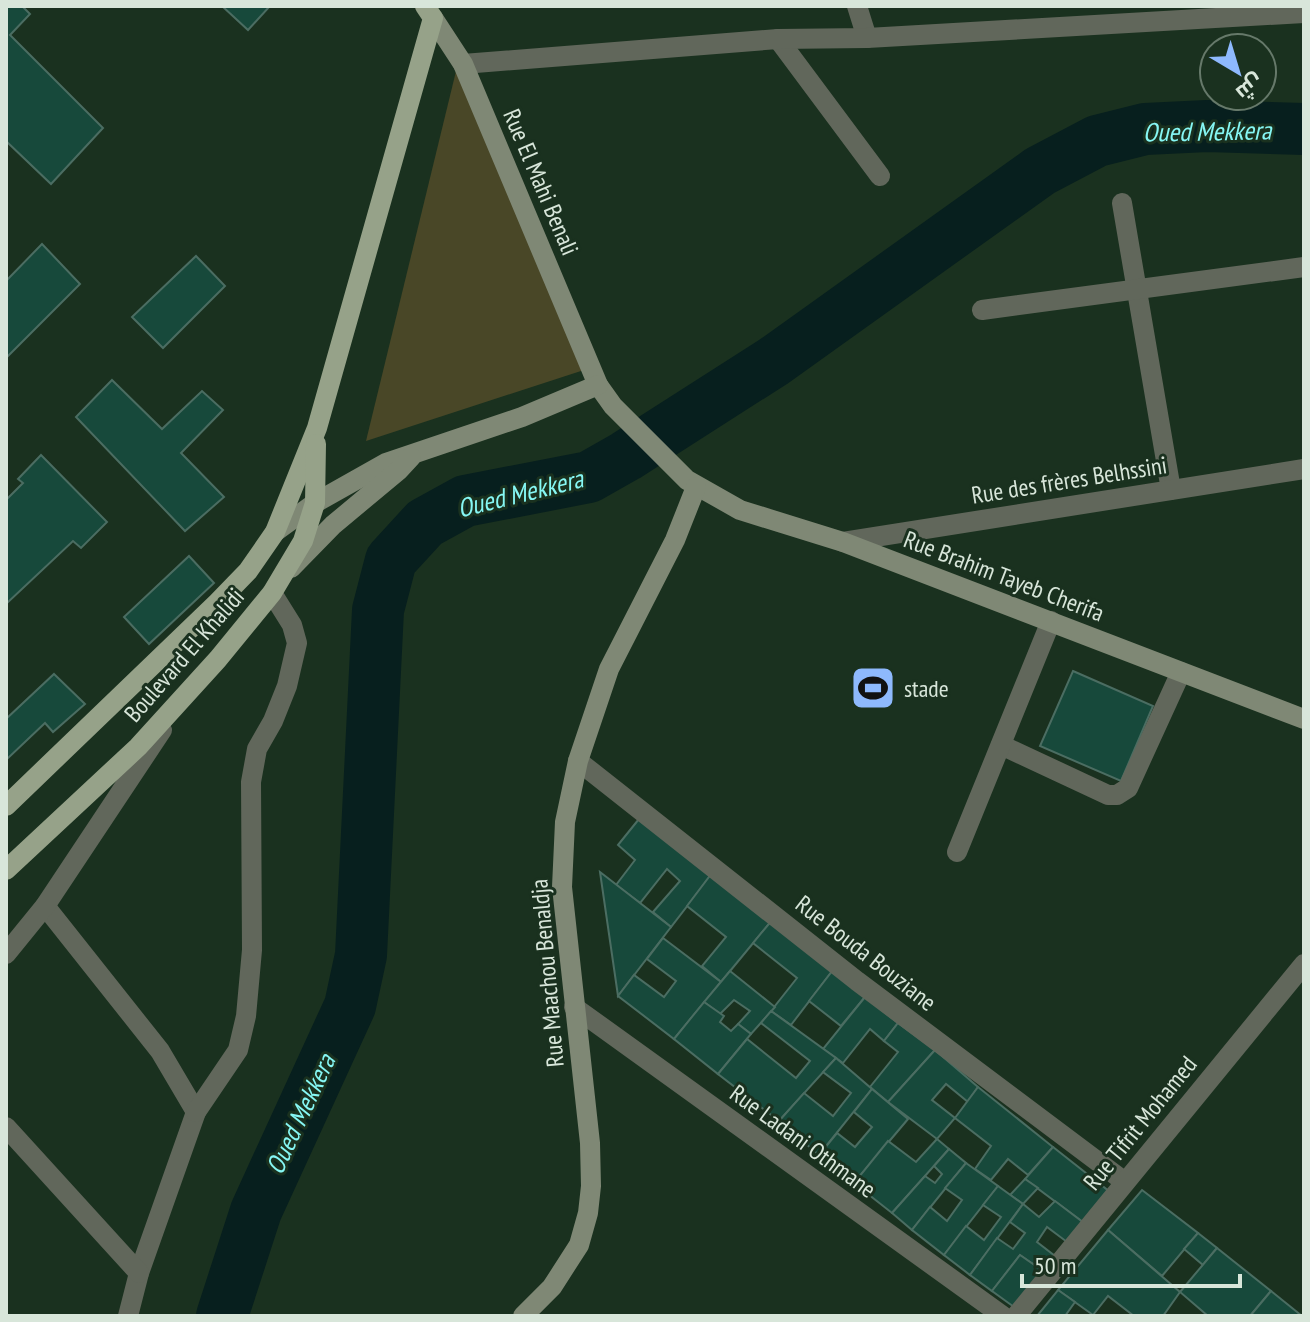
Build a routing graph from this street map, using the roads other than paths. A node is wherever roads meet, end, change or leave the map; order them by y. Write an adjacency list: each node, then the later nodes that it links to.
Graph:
1 (857, 6): 5 (street)
2 (429, 12): 7 (main road, Rue El Mahi Benali); 15 (main road)
3 (1194, 13): 4 (street); 5 (street)
4 (1304, 13)
5 (867, 38): 6 (street)
6 (778, 39): 7 (street); 8 (street)
7 (463, 64): 13 (main road, Rue El Mahi Benali)
8 (880, 176)
9 (1122, 203): 11 (street)
10 (1304, 267): 11 (street)
11 (1138, 289): 12 (street); 19 (street)
12 (982, 310)
13 (598, 385): 14 (main road, Rue El Mahi Benali); 16 (main road)
14 (613, 406): 18 (main road, Rue Brahim Tayeb Cherifa)
15 (317, 428): 20 (main road, Boulevard El Khalidi); 21 (main road)
16 (416, 451): 20 (main road); 23 (main road)
17 (1304, 469): 19 (street, Rue des frères Belhssini)
18 (692, 484): 22 (main road, Rue Brahim Tayeb Cherifa); 30 (main road, Rue Maachou Benaldja)
19 (1171, 490): 22 (street, Rue des frères Belhssini)
20 (315, 503): 21 (main road); 23 (main road, Boulevard El Khalidi)
21 (275, 532): 31 (main road)
22 (843, 542): 25 (main road, Rue Brahim Tayeb Cherifa)
23 (285, 574): 24 (main road, Boulevard El Khalidi)
24 (272, 593): 27 (main road, Boulevard El Khalidi); 38 (street)
25 (1051, 621): 26 (main road, Rue Brahim Tayeb Cherifa); 29 (street)
26 (1181, 672): 28 (main road, Rue Brahim Tayeb Cherifa); 29 (street)
27 (191, 687): 33 (main road, Boulevard El Khalidi); 34 (street)
28 (1304, 719)
29 (1001, 745): 32 (street)
30 (578, 761): 37 (main road, Rue Maachou Benaldja); 40 (street, Rue Bouda Bouziane)
31 (6, 806)
32 (957, 852)
33 (6, 870)
34 (45, 906): 35 (street); 38 (street)
35 (6, 954)
36 (1304, 964): 40 (street, Rue Tifrit Mohamed)
37 (574, 1007): 43 (main road, Rue Maachou Benaldja); 44 (street, Rue Ladani Othmane)
38 (196, 1112): 41 (street)
39 (6, 1127): 41 (street)
40 (1125, 1182): 45 (street, Rue Tifrit Mohamed)
41 (139, 1273): 42 (street)
42 (128, 1316)
43 (523, 1316)
44 (1003, 1316)
45 (1016, 1316)

